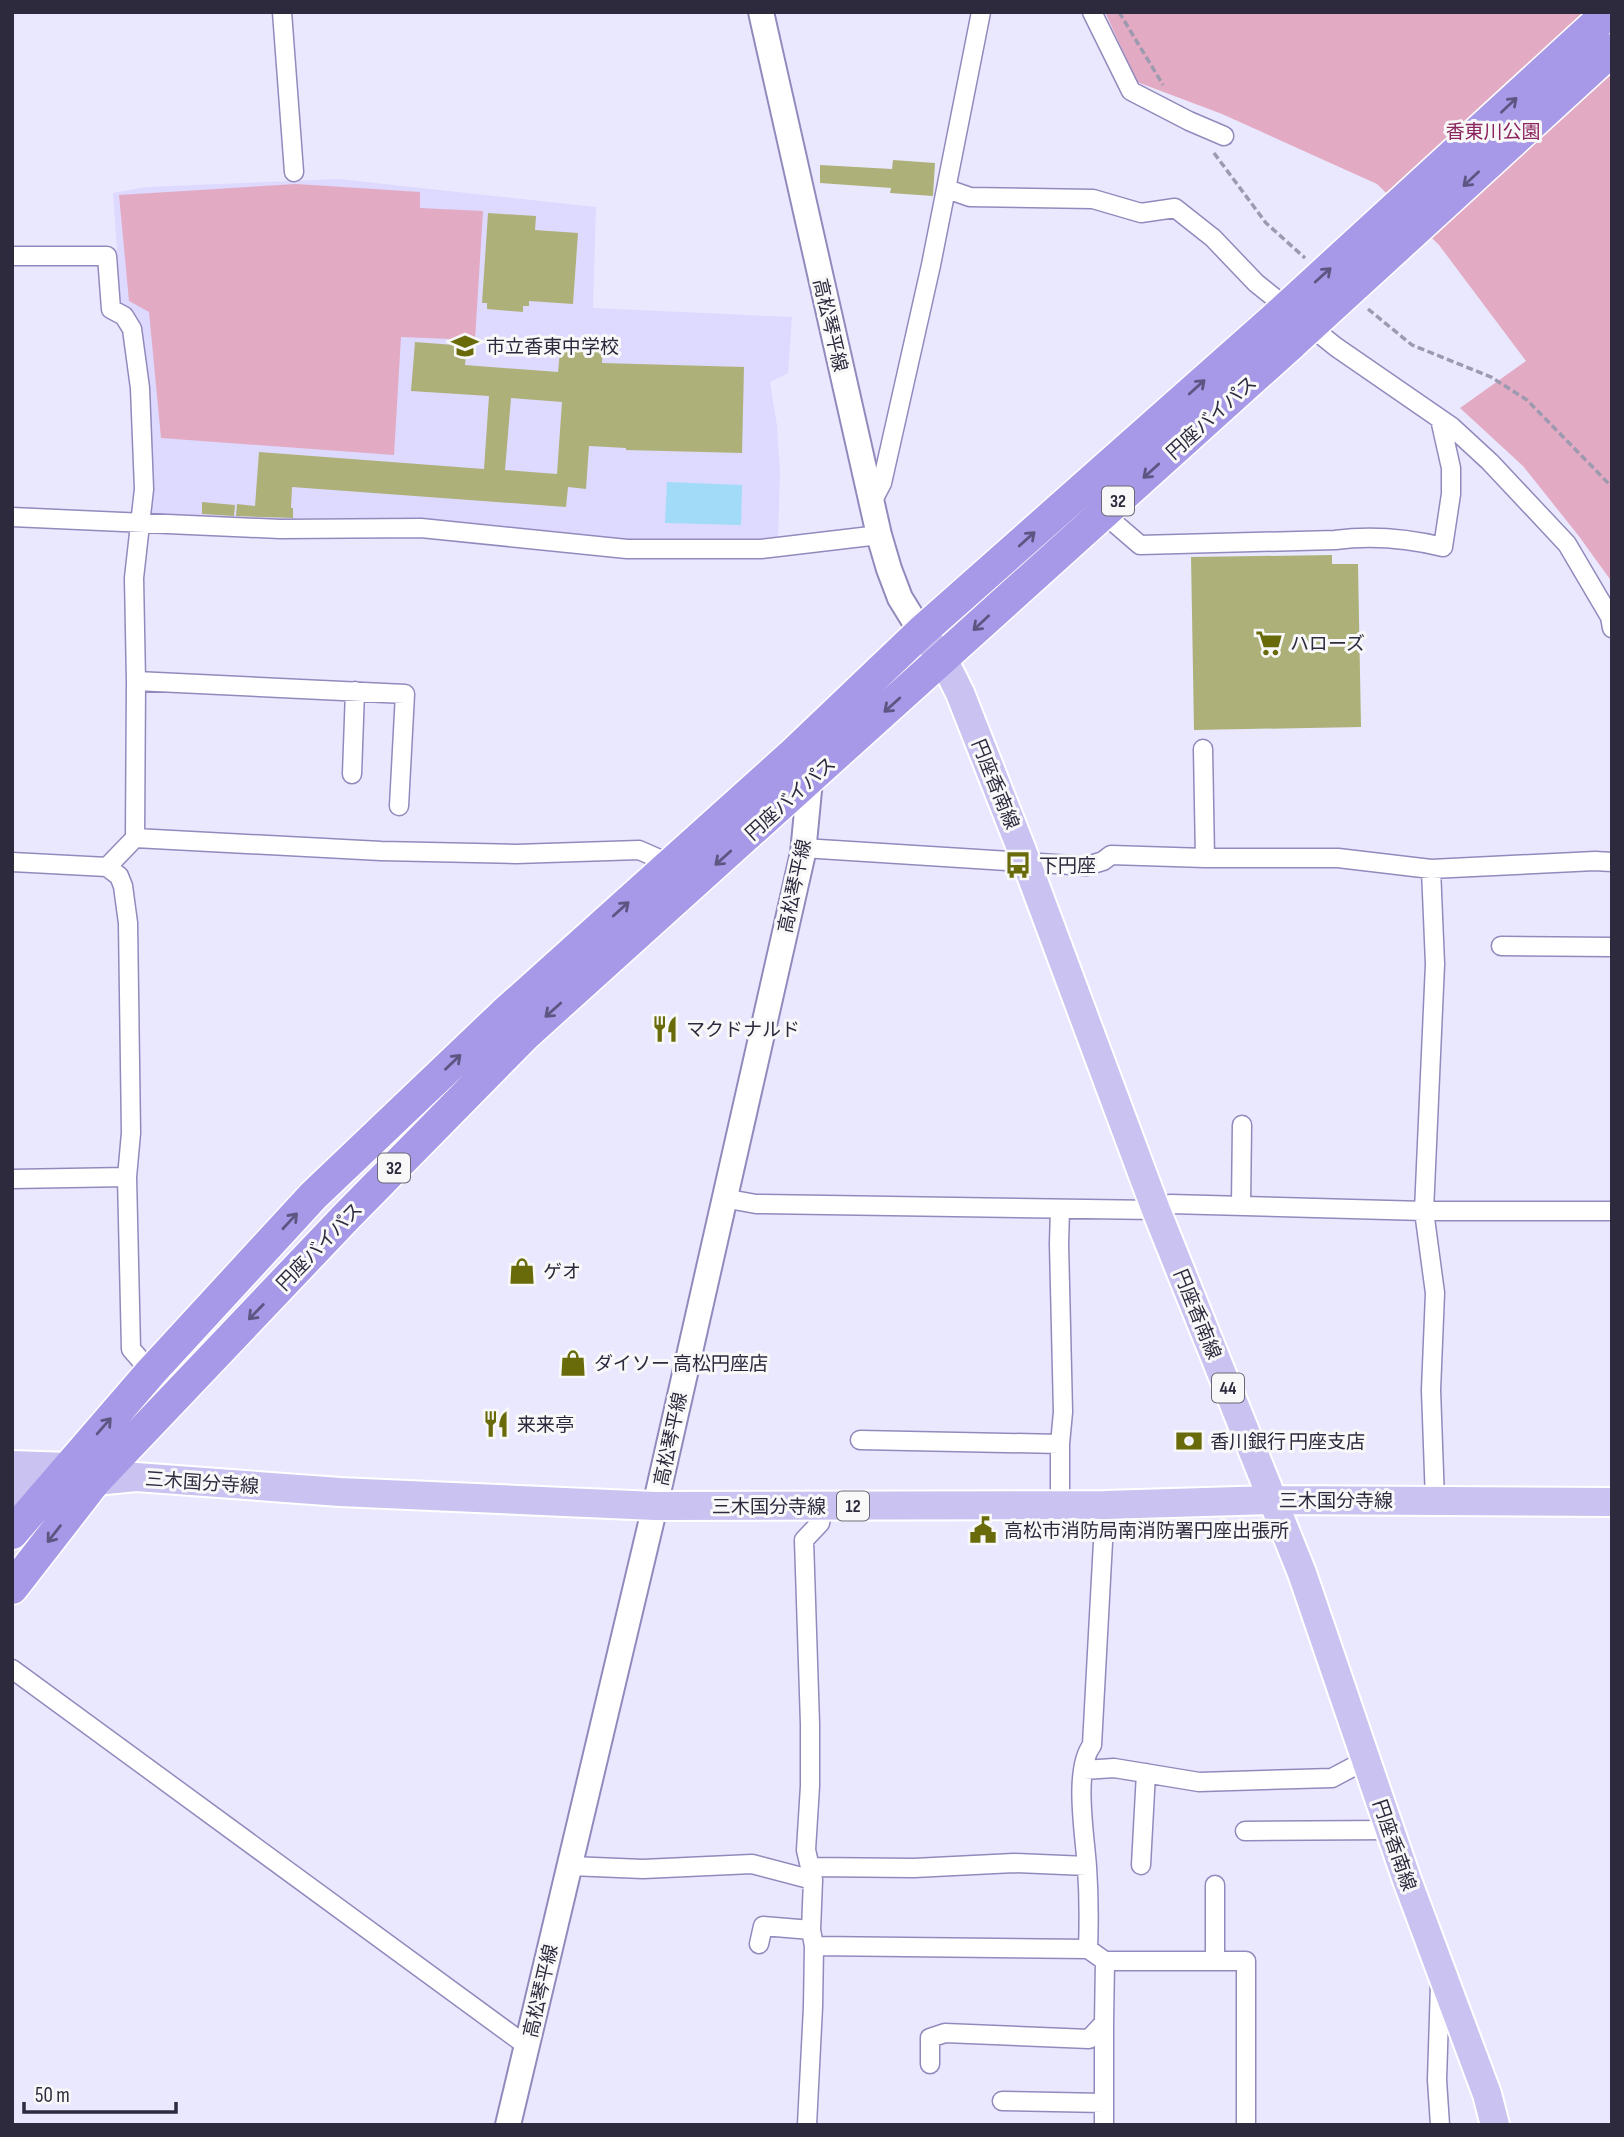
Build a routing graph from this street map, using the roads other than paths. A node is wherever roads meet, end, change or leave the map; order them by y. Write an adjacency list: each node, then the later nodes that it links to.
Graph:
1 (282, 12): 8 (street)
2 (761, 12): 13 (main road, 高松琴平線)
3 (981, 12): 9 (street)
4 (1092, 12): 7 (street)
5 (1609, 12): 11 (highway, 円座バイパス / 32, one-way to 5, bridge)
6 (1612, 50): 11 (highway, 円座バイパス / 32, one-way to 11, bridge)
7 (1224, 136)
8 (295, 172)
9 (947, 189): 12 (street); 13 (street)
10 (12, 256): 16 (street)
11 (1282, 332): 14 (highway, 円座バイパス / 32, one-way to 14); 19 (highway, 円座バイパス / 32, one-way to 11)
12 (1440, 419): 14 (street); 18 (street)
13 (872, 502): 17 (main road, 高松琴平線)
14 (1104, 514): 20 (highway, 円座バイパス / 32, one-way to 20)
15 (12, 517): 16 (street)
16 (141, 521): 17 (street); 21 (street)
17 (879, 534): 19 (main road, 高松琴平線)
18 (1612, 628)
19 (921, 632): 20 (main road, 円座香南線 / 44); 24 (highway, 円座バイパス / 32)
20 (943, 659): 24 (highway, 円座バイパス / 32, one-way to 24); 30 (main road, 円座香南線 / 44)
21 (136, 681): 22 (street); 27 (street)
22 (355, 691): 25 (street); 26 (street)
23 (1203, 749): 29 (street)
24 (801, 768): 28 (main road, 高松琴平線); 33 (highway, 円座バイパス / 32); 51 (highway, 円座バイパス / 32, one-way to 51)
25 (352, 774)
26 (399, 806)
27 (135, 838): 33 (street); 34 (street)
28 (803, 848): 30 (street); 41 (main road, 高松琴平線)
29 (1205, 858): 30 (street); 35 (street)
30 (1026, 861): 44 (main road, 円座香南線 / 44)
31 (12, 862): 34 (street)
32 (1612, 862): 35 (street)
33 (671, 864): 47 (highway, 円座バイパス / 32, one-way to 33)
34 (107, 867): 39 (street)
35 (1431, 869): 45 (street)
36 (1501, 946): 37 (street)
37 (1612, 947)
38 (1242, 1125): 42 (street)
39 (127, 1177): 40 (street); 47 (street)
40 (12, 1179)
41 (723, 1198): 43 (street); 59 (main road, 高松琴平線)
42 (1241, 1205): 44 (street); 45 (street)
43 (1060, 1209): 44 (street); 49 (street)
44 (1156, 1210): 54 (main road, 円座香南線 / 44)
45 (1424, 1211): 46 (street); 55 (street)
46 (1612, 1211)
47 (150, 1372): 51 (highway, 円座バイパス / 32, one-way to 47)
48 (860, 1440): 49 (street)
49 (1060, 1444): 57 (street)
50 (12, 1465): 51 (main road, 三木国分寺線 / 12)
51 (82, 1474): 53 (highway, 円座バイパス / 32); 59 (main road, 三木国分寺線 / 12); 62 (highway, 円座バイパス / 32, one-way to 62)
52 (12, 1493): 53 (main road)
53 (44, 1493): 61 (highway, 円座バイパス / 32)
54 (1271, 1500): 55 (main road, 三木国分寺線 / 12); 58 (main road, 三木国分寺線 / 12); 64 (main road, 円座香南線 / 44)
55 (1435, 1501): 56 (main road, 三木国分寺線 / 12)
56 (1612, 1502)
57 (1060, 1504): 58 (main road, 三木国分寺線 / 12); 60 (main road, 三木国分寺線 / 12)
58 (1105, 1505): 65 (street)
59 (655, 1506): 60 (main road, 三木国分寺線 / 12); 70 (main road, 高松琴平線)
60 (823, 1507): 72 (street)
61 (12, 1533)
62 (12, 1588)
63 (12, 1670): 81 (street)
64 (1366, 1760): 66 (street); 67 (main road, 円座香南線 / 44)
65 (1084, 1770): 66 (street); 71 (street)
66 (1146, 1773): 69 (street)
67 (1390, 1830): 68 (street); 79 (main road, 円座香南線 / 44)
68 (1245, 1831)
69 (1142, 1865)
70 (570, 1866): 72 (street); 81 (main road, 高松琴平線)
71 (1087, 1866): 72 (street); 76 (street)
72 (812, 1873): 74 (street)
73 (1215, 1885): 78 (street)
74 (812, 1938): 75 (street); 76 (street); 86 (street)
75 (759, 1944)
76 (1088, 1949): 77 (street)
77 (1105, 1961): 78 (street); 80 (street)
78 (1215, 1961): 88 (street)
79 (1440, 1969): 89 (street); 90 (main road, 円座香南線 / 44)
80 (1104, 2023): 82 (street); 84 (street)
81 (527, 2046): 85 (main road, 高松琴平線)
82 (930, 2064)
83 (1002, 2101): 84 (street)
84 (1104, 2103): 87 (street)
85 (508, 2125)
86 (807, 2125)
87 (1104, 2125)
88 (1246, 2125)
89 (1440, 2125)
90 (1495, 2125)

